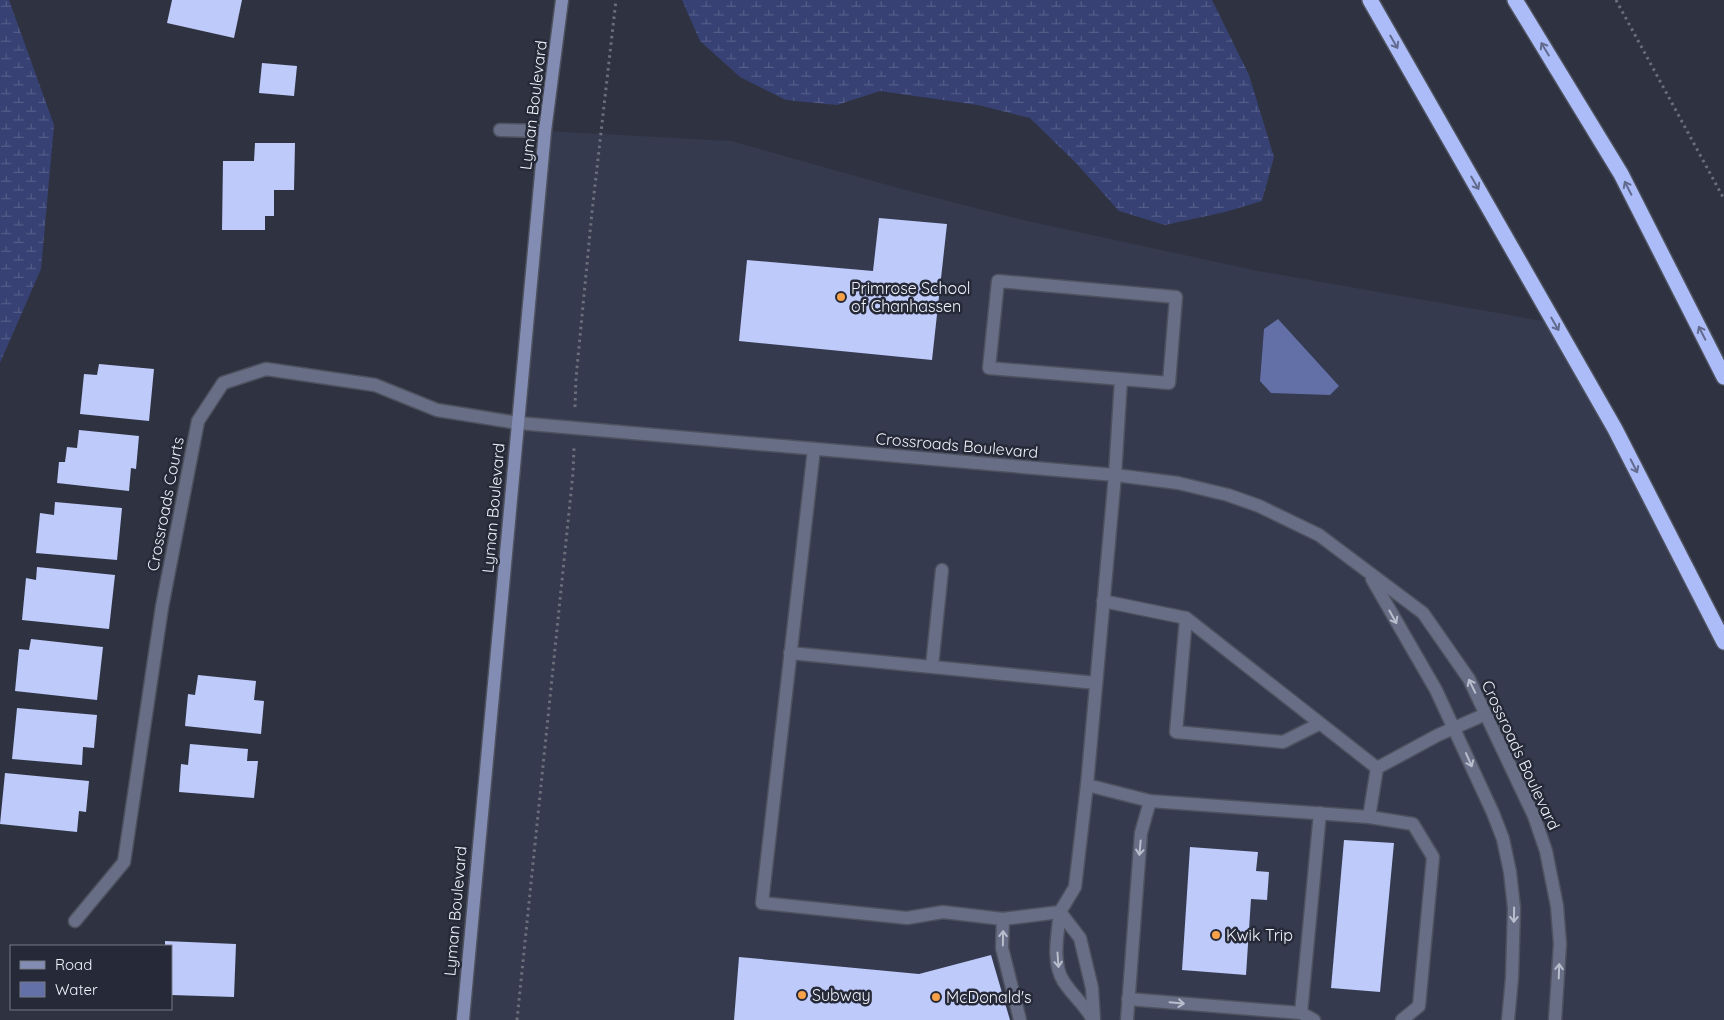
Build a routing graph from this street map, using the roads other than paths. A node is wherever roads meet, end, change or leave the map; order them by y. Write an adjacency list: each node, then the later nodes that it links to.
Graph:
1 (562, 0): 5 (main road, Lyman Boulevard)
2 (1370, 0): 15 (highway, one-way to 15)
3 (1515, 0): 6 (highway, one-way to 3)
4 (500, 130): 5 (street)
5 (545, 131): 8 (main road, Lyman Boulevard)
6 (1724, 377)
7 (1122, 379): 7 (street); 10 (street)
8 (518, 423): 9 (street, Crossroads Boulevard); 29 (street, Crossroads Courts); 33 (main road, Lyman Boulevard)
9 (814, 449): 10 (street, Crossroads Boulevard); 16 (street)
10 (1115, 475): 12 (street, Crossroads Boulevard); 13 (street)
11 (942, 570): 17 (street)
12 (1369, 574): 19 (street, Crossroads Boulevard, one-way to 12); 21 (street, Crossroads Boulevard, one-way to 21)
13 (1103, 601): 14 (street); 18 (street)
14 (1186, 618): 20 (street); 20 (street)
15 (1724, 642)
16 (790, 653): 17 (street); 28 (street)
17 (932, 666): 18 (street)
18 (1096, 683): 23 (street)
19 (1486, 714): 21 (street); 39 (street, Crossroads Boulevard, one-way to 19)
20 (1319, 724): 22 (street)
21 (1454, 727): 22 (street); 38 (street, Crossroads Boulevard, one-way to 38)
22 (1377, 768): 26 (street)
23 (1087, 785): 24 (street); 27 (street)
24 (1150, 801): 25 (street); 30 (street, one-way to 30)
25 (1320, 813): 26 (street); 31 (street)
26 (1369, 817): 37 (street)
27 (1060, 912): 28 (street); 35 (street); 35 (street, one-way to 35)
28 (1003, 919): 34 (street, one-way to 28)
29 (75, 921)
30 (1128, 999): 31 (street, one-way to 31); 32 (street)
31 (1301, 1013): 36 (street)
32 (1126, 1019)
33 (463, 1020)
34 (1020, 1020)
35 (1094, 1020)
36 (1314, 1020)
37 (1402, 1020)
38 (1508, 1020)
39 (1555, 1020)

